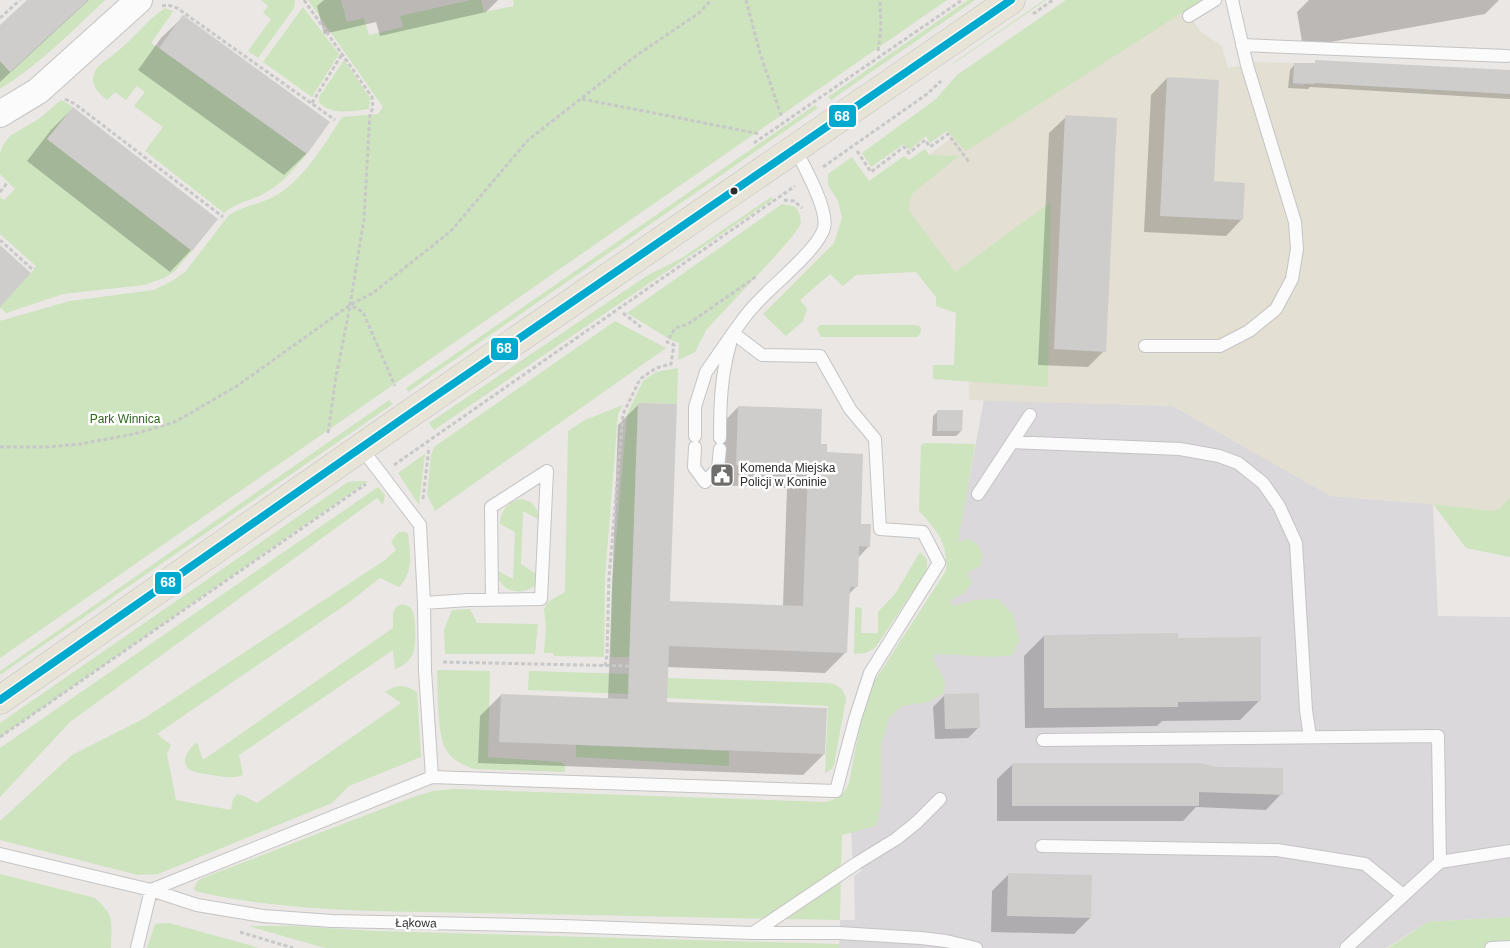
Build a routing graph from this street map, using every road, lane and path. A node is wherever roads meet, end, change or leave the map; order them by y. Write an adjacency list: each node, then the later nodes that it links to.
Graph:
1 (20, 0): 12 (path)
2 (304, 0): 15 (path)
3 (711, 0): 19 (path)
4 (746, 0): 22 (path)
5 (880, 0): 14 (path)
6 (1053, 0): 10 (path)
7 (1215, 0): 11 (lane)
8 (1232, 0): 13 (lane)
9 (149, 4): 20 (path); 21 (street)
10 (1020, 8): 25 (main road)
11 (1189, 16)
12 (0, 18)
13 (1242, 45): 16 (lane); 41 (lane)
14 (878, 51)
15 (342, 54): 20 (path); 37 (path)
16 (1507, 56)
17 (946, 76): 28 (path)
18 (61, 97): 33 (path)
19 (581, 99): 24 (path); 37 (path)
20 (312, 104): 23 (path)
21 (0, 114)
22 (782, 118)
23 (335, 120)
24 (760, 134)
25 (795, 149): 28 (lane); 47 (main road)
26 (857, 151): 27 (path)
27 (969, 162)
28 (809, 176): 40 (lane); 48 (path)
29 (7, 183): 30 (path)
30 (0, 192)
31 (784, 200): 32 (path)
32 (805, 213)
33 (224, 217)
34 (0, 240): 35 (path)
35 (32, 269)
36 (762, 272): 52 (path)
37 (350, 305): 42 (path); 44 (path); 46 (path)
38 (623, 313): 39 (path)
39 (642, 327)
40 (733, 333): 40 (lane); 59 (lane)
41 (1145, 346)
42 (395, 386)
43 (1030, 415): 45 (lane)
44 (328, 433)
45 (1012, 442): 49 (lane); 57 (lane)
46 (0, 447)
47 (362, 449): 48 (lane); 55 (main road)
48 (381, 473): 51 (lane); 56 (path)
49 (978, 494)
50 (492, 599): 50 (lane); 51 (lane)
51 (424, 603): 54 (lane)
52 (605, 666): 53 (path); 54 (path)
53 (629, 666)
54 (425, 667): 59 (lane)
55 (0, 700)
56 (0, 737)
57 (1310, 737): 58 (lane); 64 (lane)
58 (1043, 740)
59 (432, 777): 65 (lane)
60 (940, 799): 67 (lane)
61 (1042, 846): 66 (lane)
62 (1510, 851): 64 (lane)
63 (0, 854): 65 (lane, Łąkowa)
64 (1440, 862): 66 (lane)
65 (151, 890): 67 (lane, Łąkowa); 69 (lane)
66 (1403, 895): 71 (lane)
67 (753, 932): 70 (lane, Łąkowa)
68 (1510, 947): 72 (lane)
69 (137, 948)
70 (976, 948)
71 (1346, 948)
72 (1491, 948)

